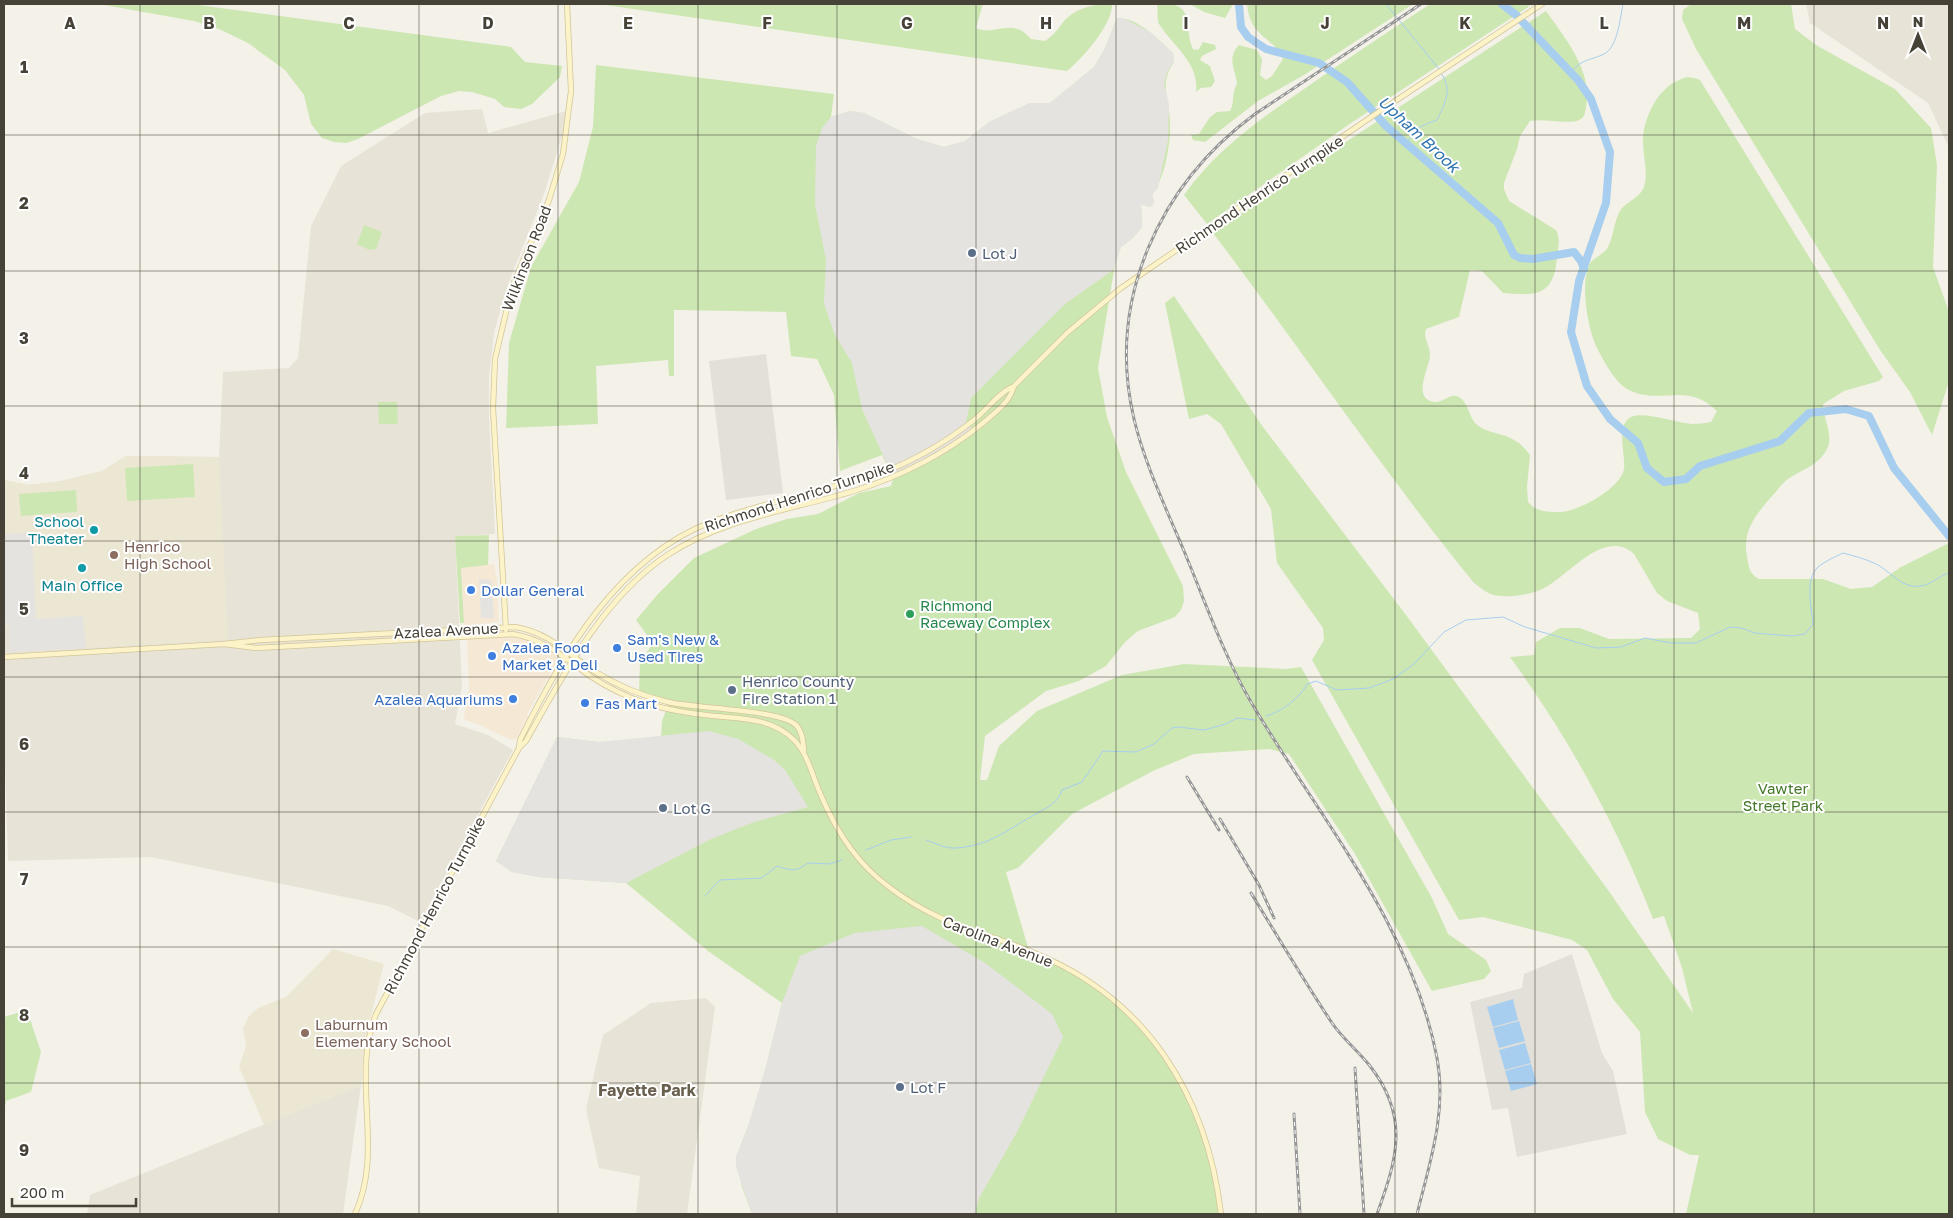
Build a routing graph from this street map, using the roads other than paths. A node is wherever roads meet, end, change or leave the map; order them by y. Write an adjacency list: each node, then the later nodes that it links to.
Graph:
1 (567, 4): 4 (main road, Wilkinson Road)
2 (1542, 4): 3 (main road, Richmond Henrico Turnpike)
3 (1014, 386): 7 (main road, Richmond Henrico Turnpike); 9 (main road, Richmond Henrico Turnpike)
4 (506, 627): 5 (main road, Wilkinson Road); 6 (main road, Azalea Avenue); 7 (main road, Azalea Avenue)
5 (506, 634): 6 (main road, Azalea Avenue); 10 (main road, Azalea Avenue)
6 (224, 644): 8 (main road, Azalea Avenue)
7 (569, 652): 9 (main road, Azalea Avenue); 10 (main road, Richmond Henrico Turnpike)
8 (4, 657)
9 (575, 657): 11 (main road, Richmond Henrico Turnpike); 13 (main road, Azalea Avenue)
10 (565, 658): 11 (main road, Azalea Avenue); 12 (main road, Richmond Henrico Turnpike)
11 (571, 662): 12 (main road, Richmond Henrico Turnpike); 13 (main road, Azalea Avenue)
12 (518, 748): 15 (main road, Richmond Henrico Turnpike)
13 (804, 753): 14 (main road, Azalea Avenue)
14 (858, 857): 16 (main road, Carolina Avenue)
15 (355, 1214)
16 (1221, 1214)

